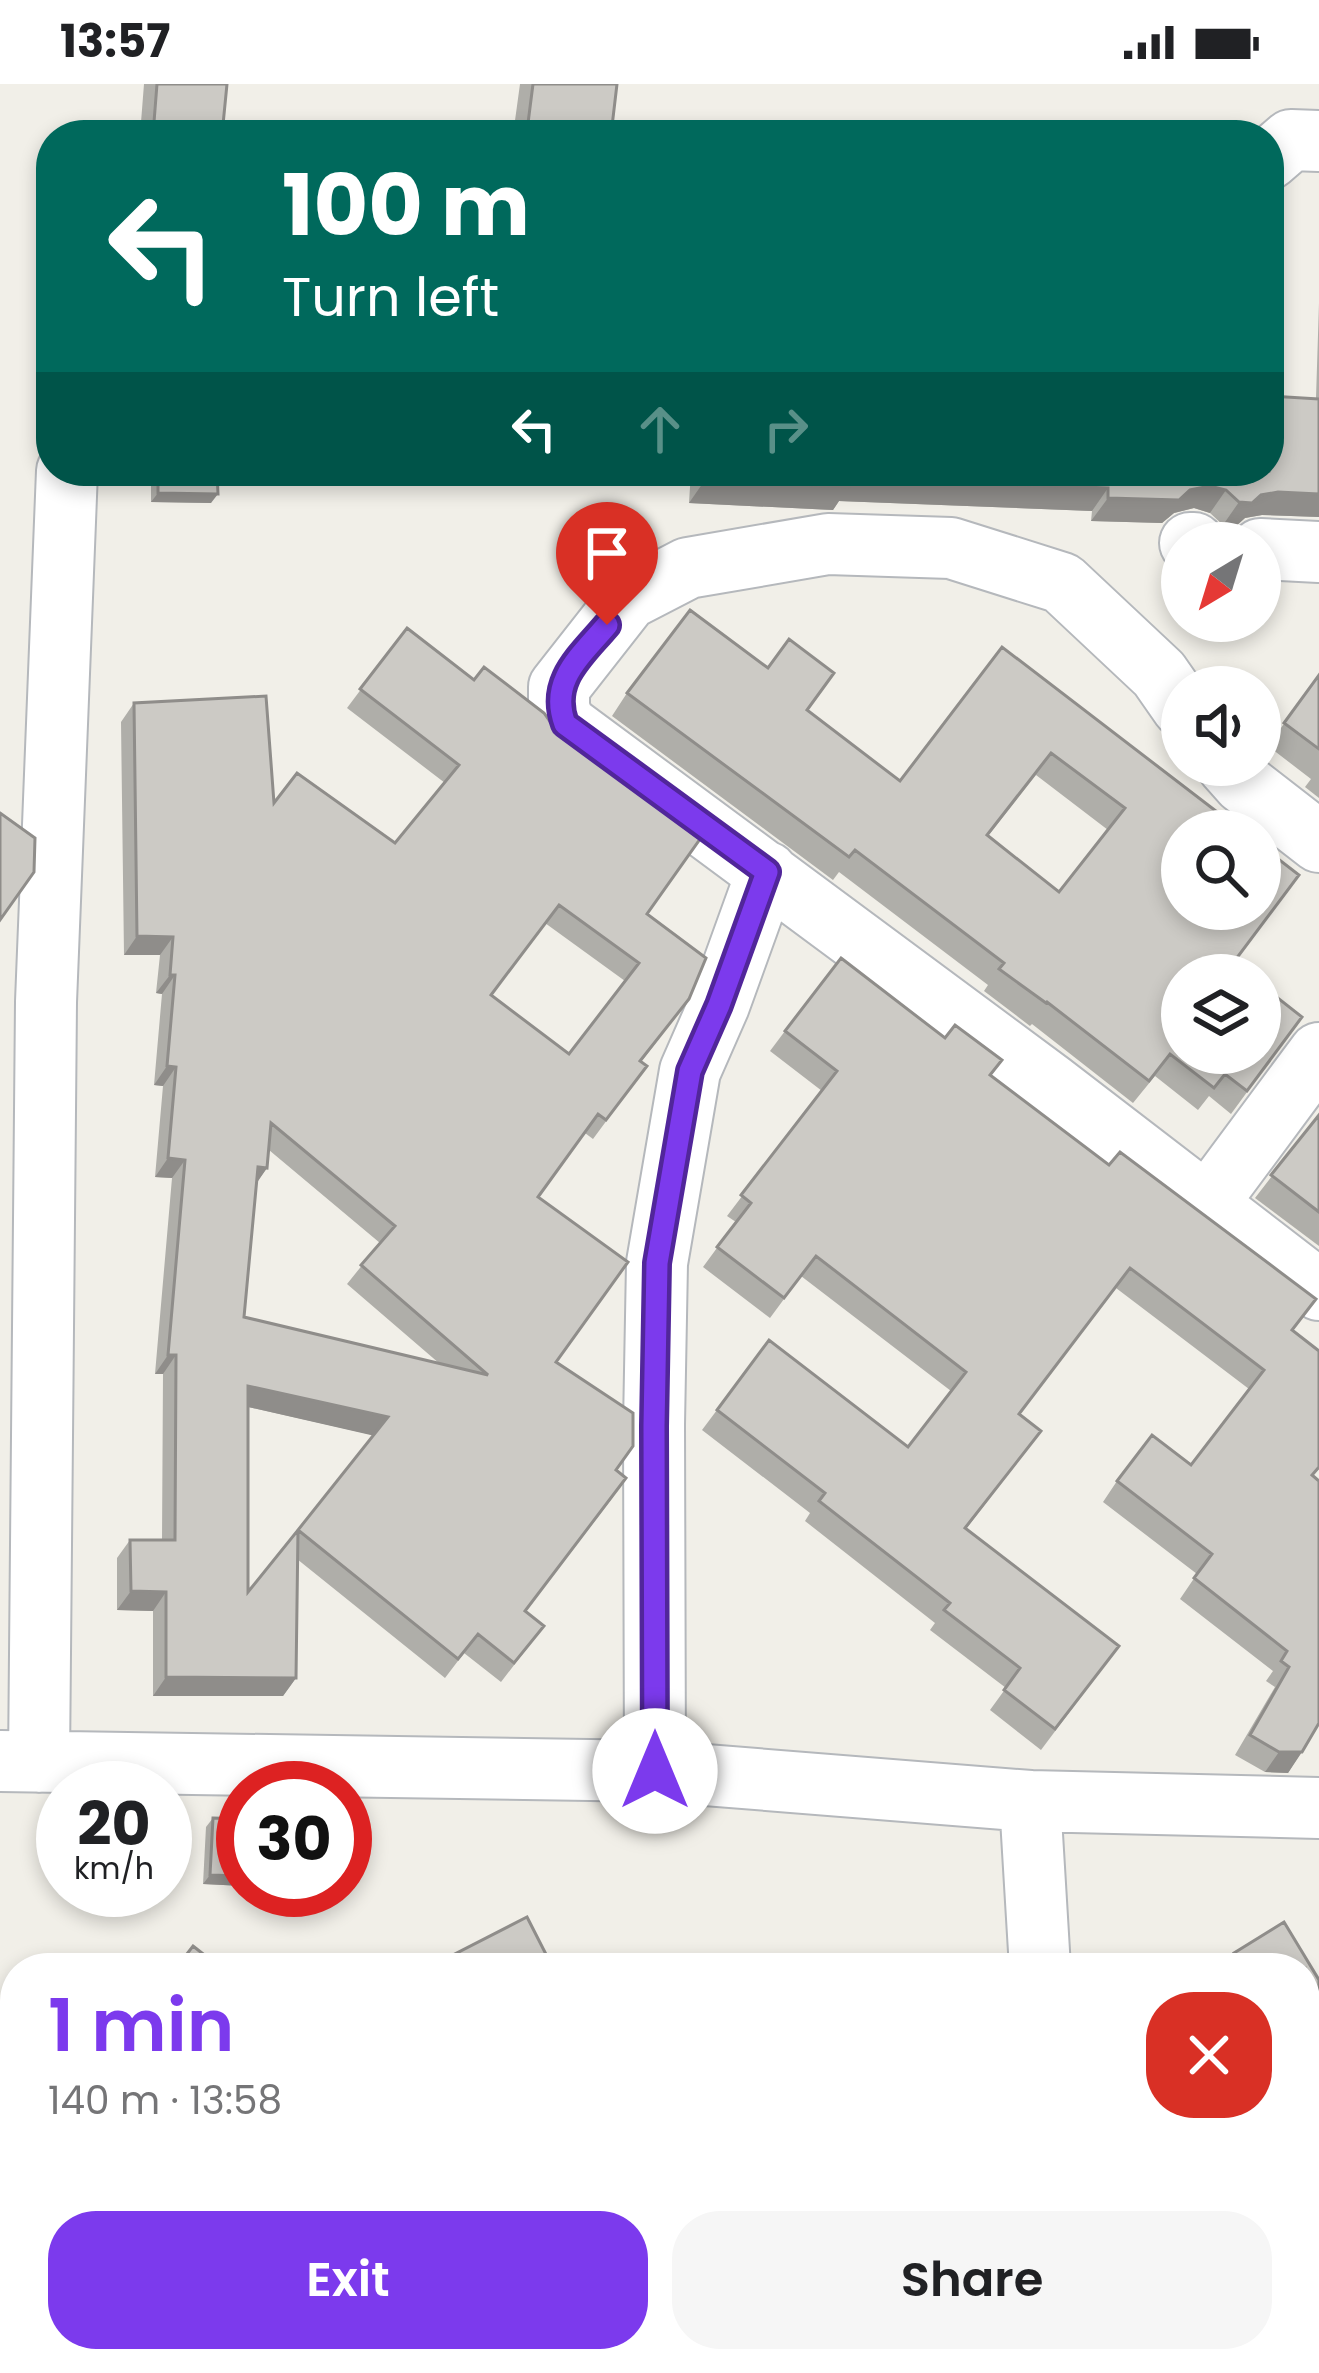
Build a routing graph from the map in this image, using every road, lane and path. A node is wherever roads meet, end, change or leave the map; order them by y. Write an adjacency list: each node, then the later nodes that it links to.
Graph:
1 (1319, 141): 2 (street)
2 (1284, 146)
3 (66, 486): 10 (street)
4 (1281, 550): 5 (street)
5 (1319, 552)
6 (1161, 677): 9 (street)
7 (1247, 786): 8 (street)
8 (1319, 842)
9 (767, 872): 12 (street); 15 (street)
10 (23, 1001): 14 (street)
11 (1319, 1053): 12 (street)
12 (1207, 1204): 13 (street)
13 (1319, 1290)
14 (20, 1762): 15 (street)
15 (655, 1771): 16 (street)
16 (1030, 1802): 17 (street); 18 (street)
17 (1319, 1808)
18 (1039, 1953)

